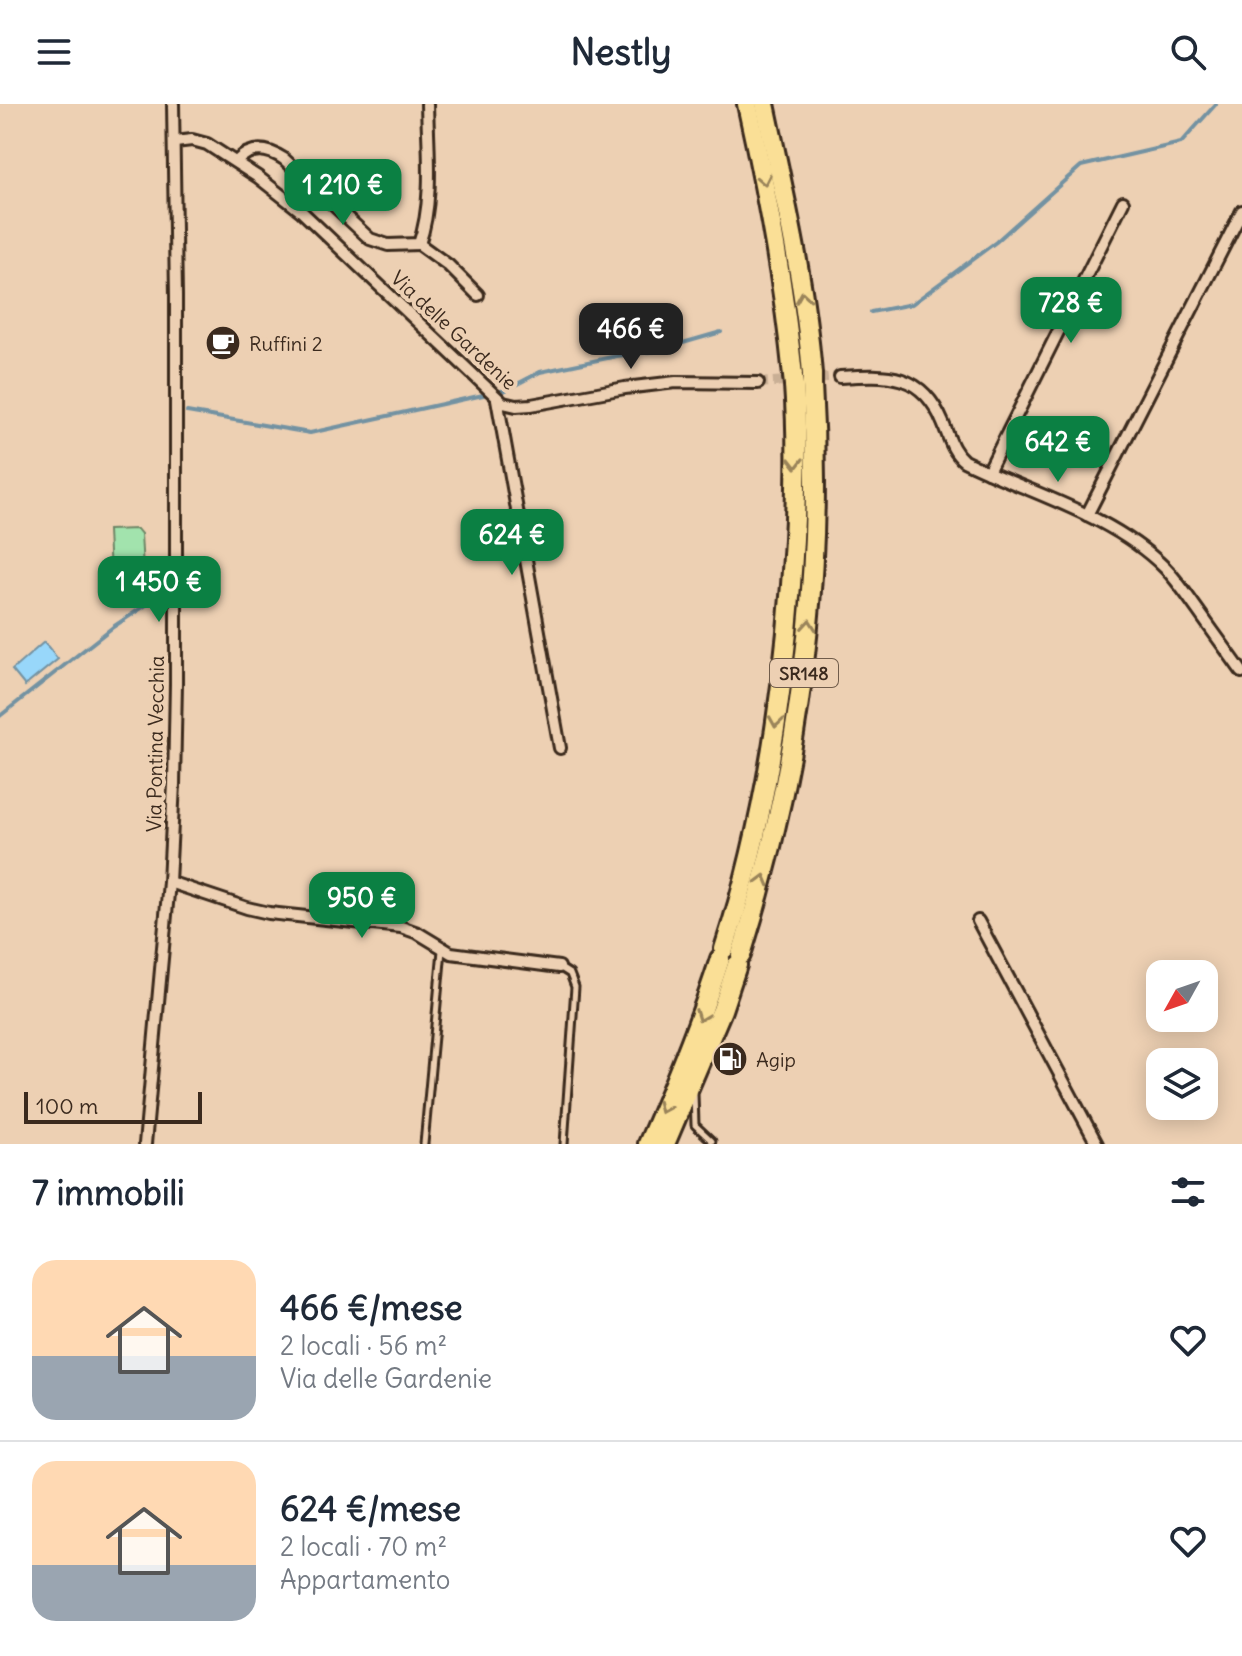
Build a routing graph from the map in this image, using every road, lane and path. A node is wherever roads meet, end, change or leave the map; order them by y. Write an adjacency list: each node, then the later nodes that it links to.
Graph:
1 (173, 104): 5 (street, Via Pontina Vecchia)
2 (427, 104): 9 (street)
3 (747, 104): 12 (highway, SR148, one-way to 12)
4 (765, 104): 12 (highway, SR148, one-way to 4)
5 (175, 142): 6 (street, Via delle Gardenie); 19 (street, Via Pontina Vecchia)
6 (236, 162): 9 (street); 14 (street, Via delle Gardenie)
7 (1123, 202): 15 (street)
8 (1242, 211): 16 (street)
9 (419, 244): 10 (street)
10 (478, 295)
11 (840, 377): 15 (street)
12 (803, 380): 23 (highway, SR148)
13 (758, 383): 14 (street, Via delle Gardenie)
14 (497, 399): 18 (street)
15 (988, 472): 16 (street)
16 (1087, 515): 17 (street)
17 (1242, 672)
18 (560, 748)
19 (169, 882): 21 (street); 25 (street, Via Pontina Vecchia)
20 (978, 921): 30 (street)
21 (442, 949): 22 (street); 26 (lane)
22 (559, 967): 27 (lane)
23 (686, 1075): 24 (lane); 28 (highway, one-way to 28); 29 (highway)
24 (712, 1141)
25 (145, 1144)
26 (424, 1144)
27 (566, 1144)
28 (648, 1144)
29 (665, 1144)
30 (1097, 1144)

